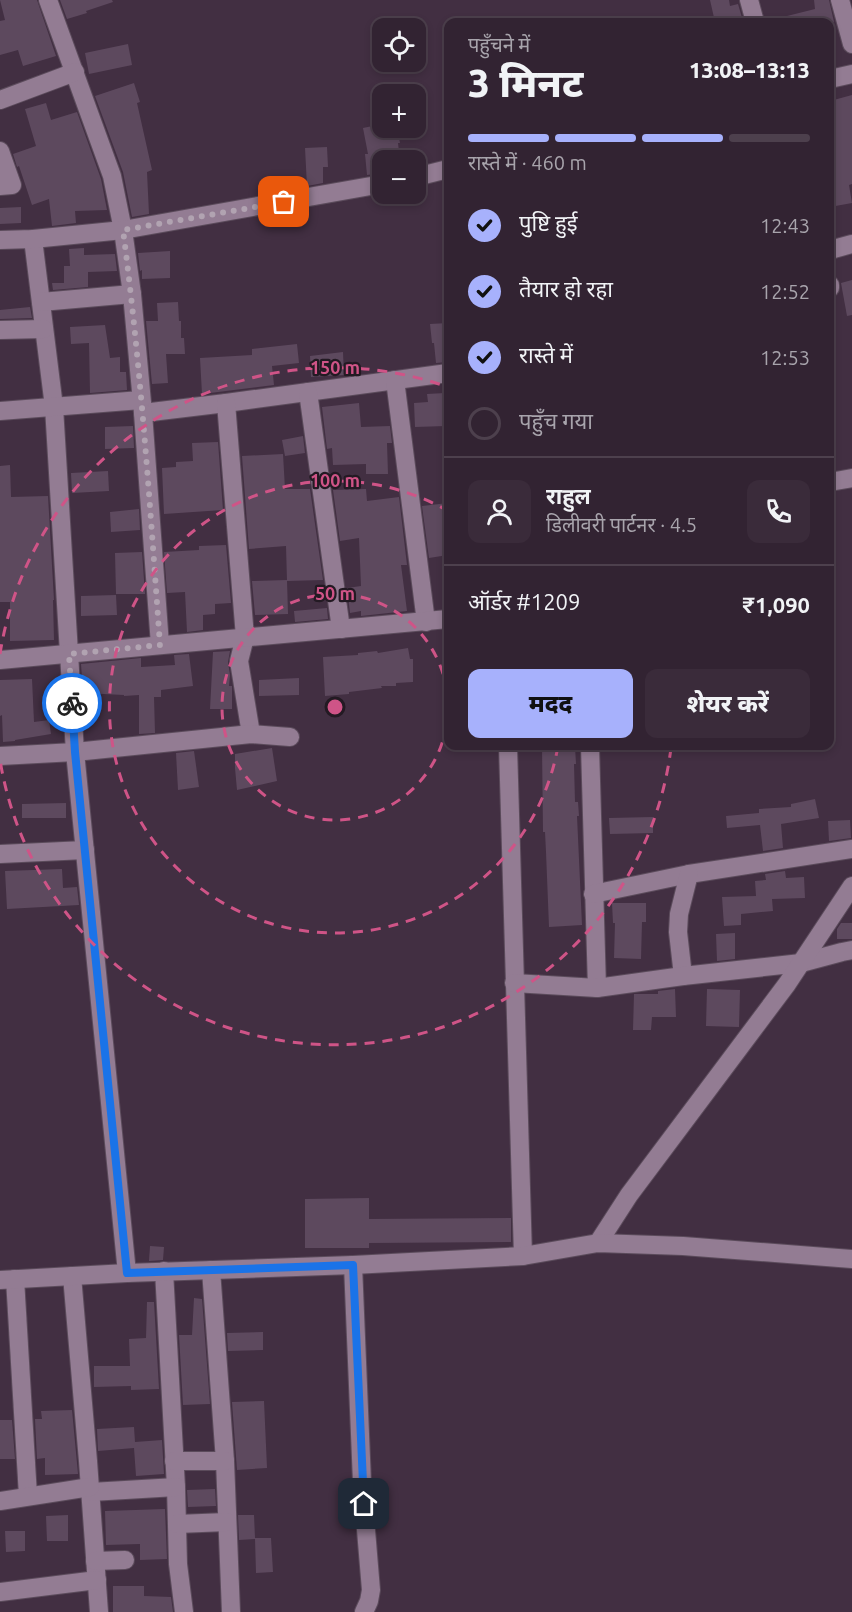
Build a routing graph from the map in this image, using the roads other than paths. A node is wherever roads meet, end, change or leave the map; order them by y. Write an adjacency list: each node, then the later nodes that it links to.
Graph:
1 (48, 0): 6 (street)
2 (749, 0): 4 (street)
3 (840, 0): 5 (street)
4 (754, 18)
5 (852, 44)
6 (75, 72): 9 (street); 15 (street)
7 (852, 74): 8 (street)
8 (834, 78)
9 (0, 100)
10 (0, 151): 13 (street)
11 (444, 170): 12 (street)
12 (426, 174)
13 (0, 186)
14 (372, 186): 15 (street)
15 (123, 230): 16 (street); 20 (street)
16 (33, 239): 17 (street); 21 (street)
17 (0, 240)
18 (852, 244): 19 (street)
19 (834, 249)
20 (132, 294): 21 (street); 29 (street)
21 (41, 302): 22 (street)
22 (44, 329): 23 (street); 28 (street)
23 (0, 330)
24 (444, 374): 25 (street)
25 (395, 380): 26 (street); 34 (street)
26 (308, 392): 27 (street); 35 (street)
27 (226, 404): 29 (street); 36 (street)
28 (54, 407): 29 (street); 30 (street); 38 (street)
29 (142, 407): 37 (street)
30 (0, 411)
31 (852, 478): 32 (street)
32 (834, 481)
33 (444, 620): 34 (street)
34 (426, 622): 35 (street)
35 (341, 629): 36 (street)
36 (245, 637): 37 (street); 40 (street)
37 (160, 645): 38 (street)
38 (69, 654): 39 (street); 44 (street)
39 (0, 660)
40 (251, 734): 41 (street); 44 (street)
41 (290, 737)
42 (508, 750): 55 (street)
43 (591, 750): 51 (street)
44 (75, 752): 45 (street); 47 (street)
45 (0, 756)
46 (852, 849): 49 (street)
47 (85, 850): 48 (street); 63 (street)
48 (0, 854)
49 (689, 874): 51 (street); 54 (street)
50 (852, 886): 53 (street)
51 (593, 894): 56 (street)
52 (852, 950): 53 (street)
53 (801, 963): 54 (street); 57 (street)
54 (683, 976): 56 (street)
55 (514, 983): 56 (street); 58 (street)
56 (597, 988)
57 (598, 1243): 58 (street); 59 (street)
58 (523, 1256): 60 (street)
59 (852, 1259)
60 (353, 1265): 61 (street); 81 (street)
61 (211, 1270): 62 (street); 67 (street)
62 (164, 1271): 63 (street); 66 (street)
63 (127, 1273): 64 (street)
64 (72, 1276): 65 (street); 69 (street)
65 (7, 1280): 70 (street)
66 (174, 1461): 67 (street); 68 (street)
67 (225, 1461): 72 (street)
68 (176, 1487): 69 (street); 73 (street)
69 (90, 1490): 70 (street); 75 (street)
70 (28, 1497): 71 (street)
71 (0, 1501)
72 (227, 1521): 73 (street); 80 (street)
73 (177, 1524): 79 (street)
74 (126, 1560): 75 (street)
75 (95, 1561): 76 (street)
76 (97, 1580): 77 (street); 78 (street)
77 (0, 1592)
78 (99, 1612)
79 (184, 1612)
80 (231, 1612)
81 (364, 1612)

